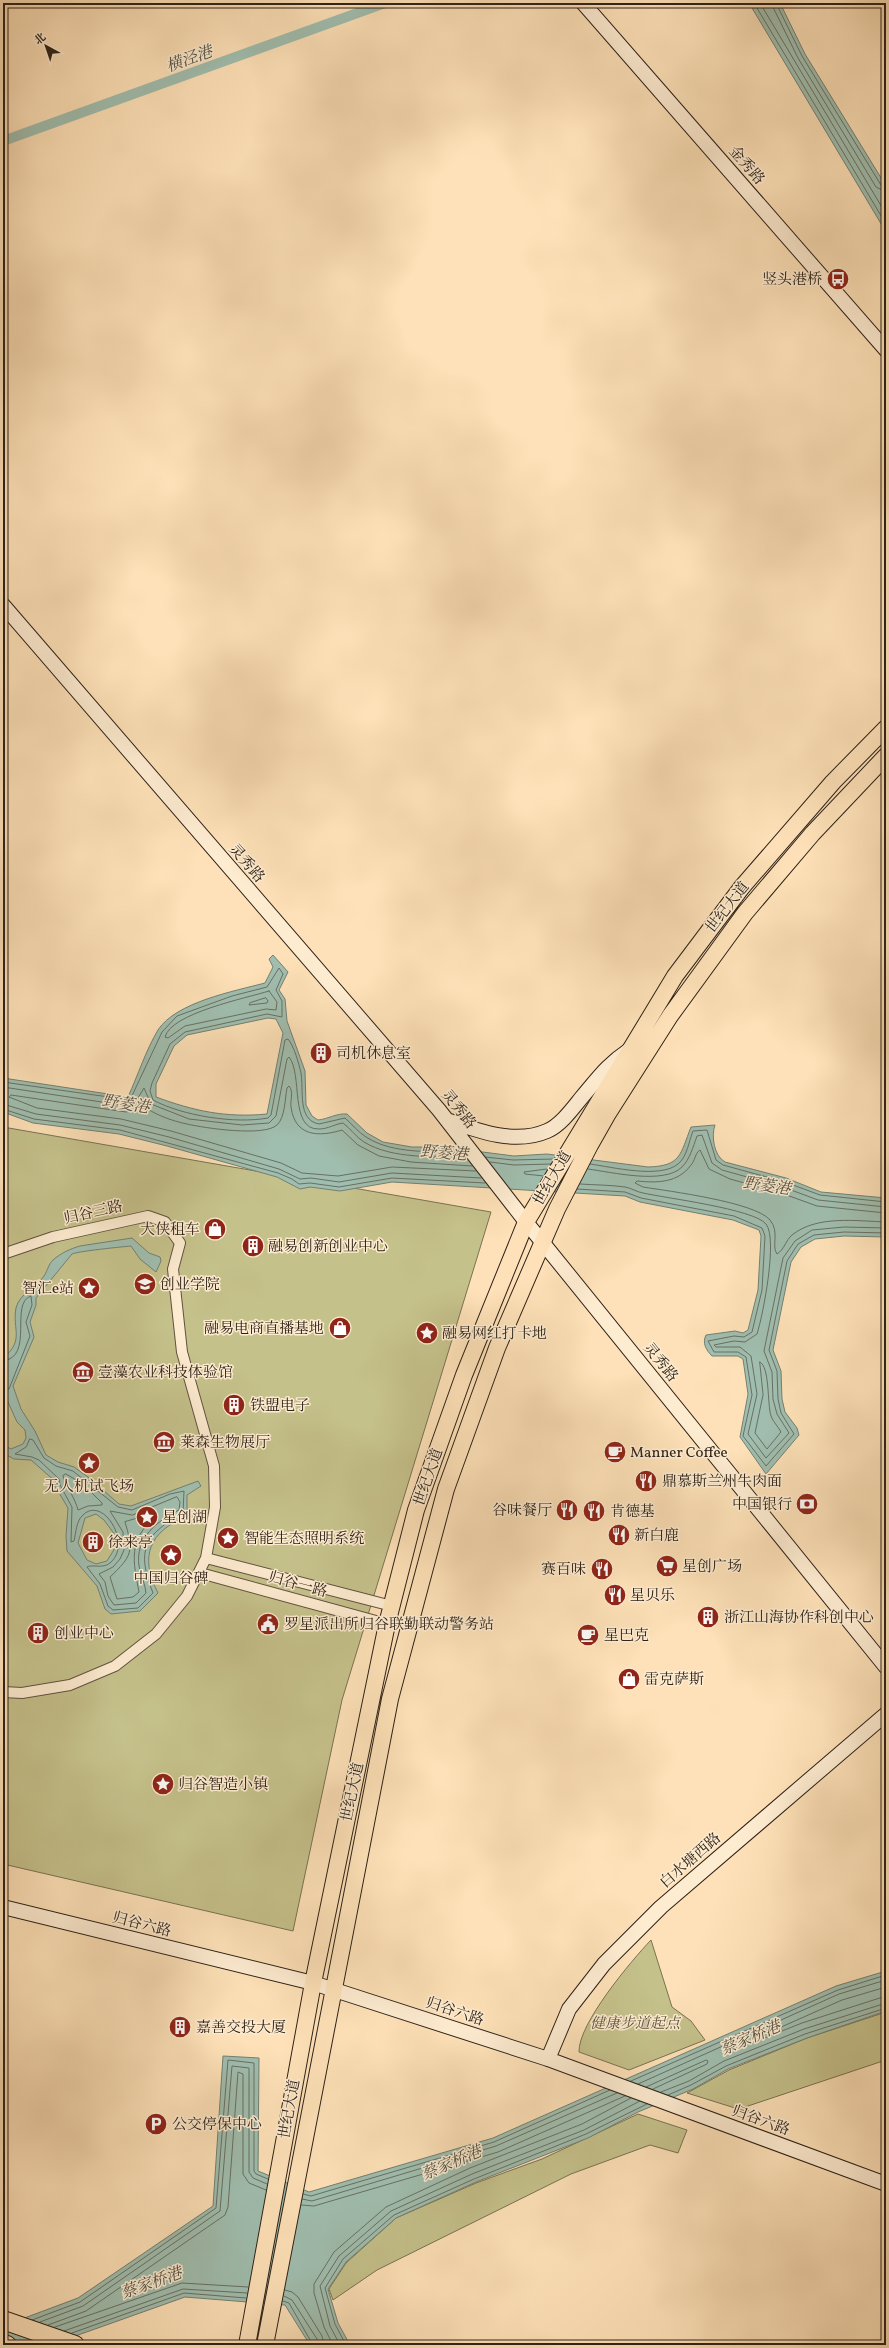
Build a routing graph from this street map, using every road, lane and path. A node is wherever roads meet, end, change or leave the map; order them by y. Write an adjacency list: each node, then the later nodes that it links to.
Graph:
1 (583, 3): 2 (street, 金秀路)
2 (886, 350)
3 (3, 605): 7 (street, 灵秀路)
4 (886, 728): 6 (main road, 世纪大道)
5 (886, 756): 9 (main road, 世纪大道)
6 (629, 1050): 7 (street); 8 (main road, 世纪大道)
7 (447, 1120): 8 (street, 灵秀路)
8 (526, 1222): 9 (street, 灵秀路); 13 (main road, 世纪大道)
9 (542, 1243): 15 (street, 灵秀路); 20 (main road, 世纪大道)
10 (3, 1254): 11 (street, 归谷三路)
11 (206, 1558): 12 (street); 13 (street, 归谷一路)
12 (200, 1573): 14 (street, 归谷一路); 16 (street)
13 (392, 1606): 14 (main road, 世纪大道)
14 (387, 1624): 19 (main road, 世纪大道)
15 (886, 1667)
16 (3, 1692)
17 (886, 1714): 21 (street, 白水塘西路)
18 (3, 1906): 19 (street, 归谷六路)
19 (312, 1983): 20 (street, 归谷六路); 27 (main road, 世纪大道)
20 (334, 1990): 21 (street, 归谷六路); 28 (main road, 世纪大道)
21 (548, 2059): 22 (street, 归谷六路)
22 (886, 2184)
23 (3, 2320): 26 (highway)
24 (3, 2344): 25 (highway)
25 (7, 2345)
26 (75, 2345)
27 (247, 2345)
28 (265, 2345)

